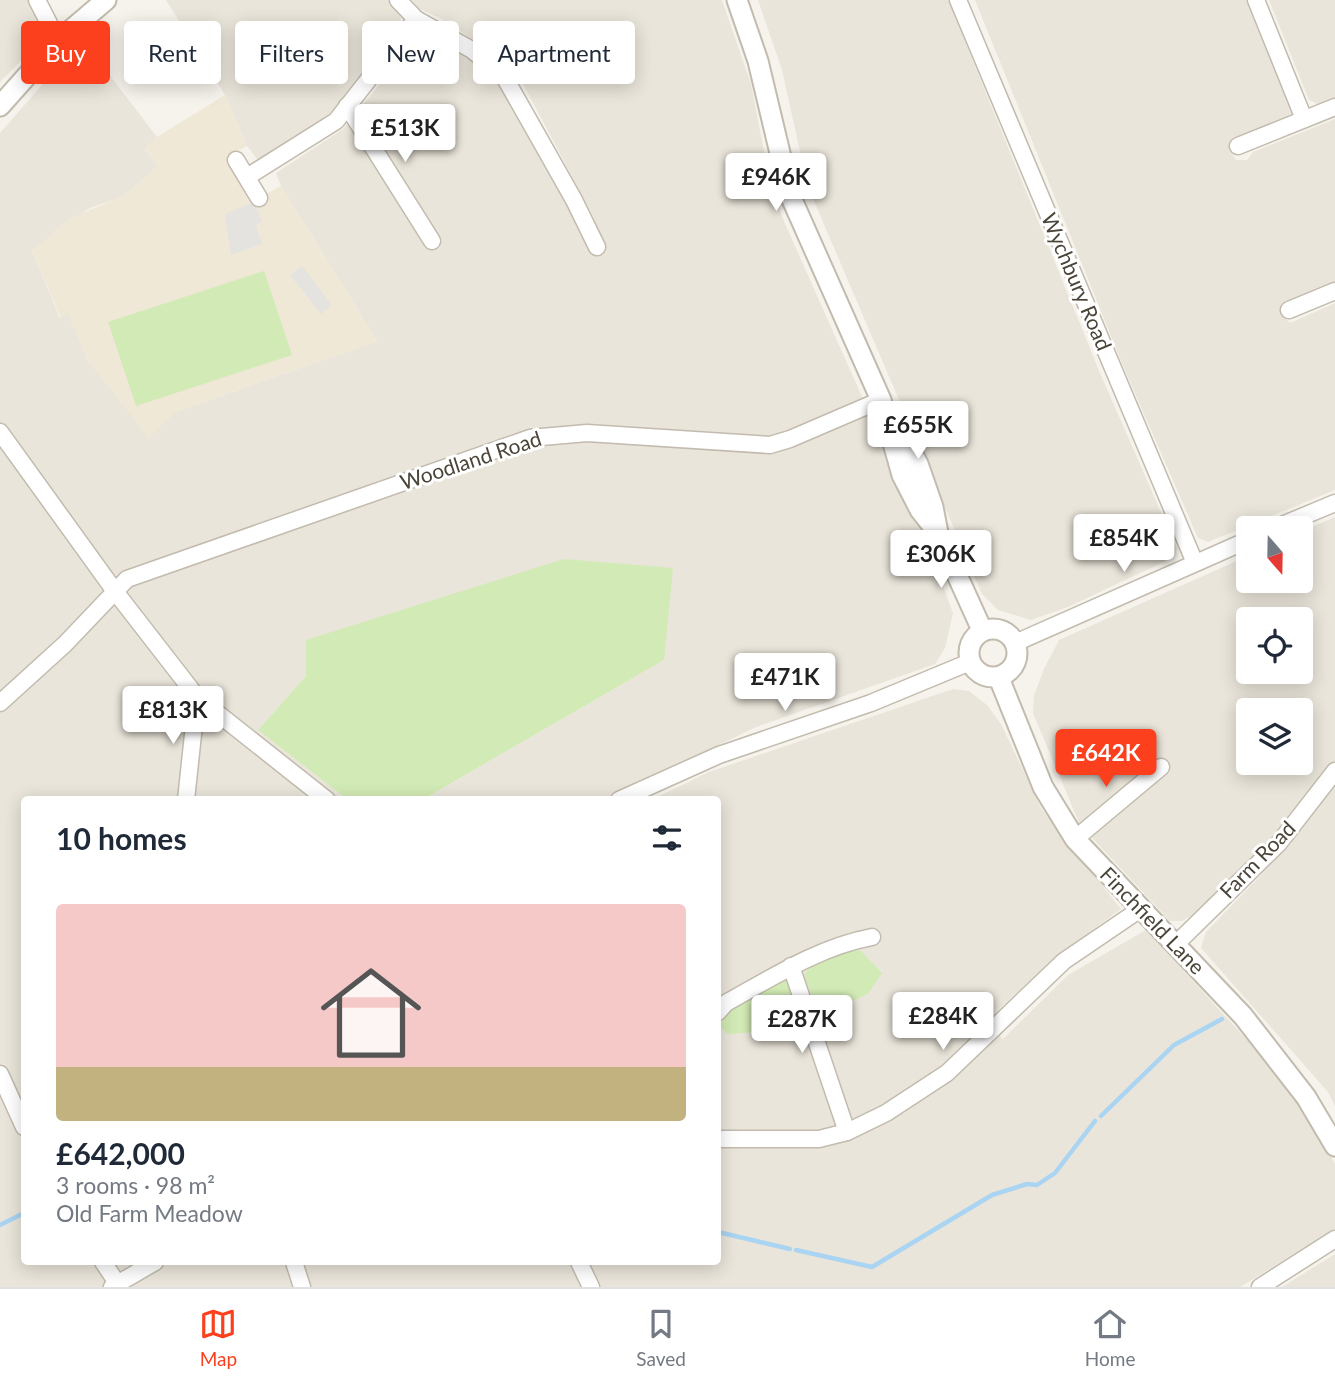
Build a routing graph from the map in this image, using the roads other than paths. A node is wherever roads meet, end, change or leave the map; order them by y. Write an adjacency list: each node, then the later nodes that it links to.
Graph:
1 (37, 0): 8 (street)
2 (106, 0): 9 (street)
3 (398, 0): 7 (street)
4 (737, 0): 23 (street)
5 (958, 0): 28 (street, Wychbury Road)
6 (1256, 0): 14 (street)
7 (416, 19): 12 (street); 20 (street)
8 (48, 21)
9 (81, 21)
10 (21, 82): 11 (street)
11 (0, 106)
12 (347, 106): 17 (street); 19 (street)
13 (1335, 107): 14 (street)
14 (1304, 119): 15 (street)
15 (1238, 146)
16 (236, 160): 17 (street)
17 (247, 177): 18 (street)
18 (259, 198)
19 (432, 241)
20 (597, 247)
21 (1335, 291): 22 (street)
22 (1289, 310)
23 (881, 400): 29 (street, Woodland Road); 30 (street)
24 (0, 432): 29 (street)
25 (1335, 503): 26 (street)
26 (1304, 516)
27 (1236, 545): 28 (street)
28 (1195, 563): 31 (street)
29 (114, 590): 34 (street); 35 (street, Woodland Road)
30 (982, 630): 31 (street); 32 (street)
31 (1015, 643): 33 (street)
32 (970, 662): 33 (street); 40 (street)
33 (999, 678): 41 (street, Finchfield Lane)
34 (197, 697): 38 (street); 39 (street)
35 (0, 703)
36 (1161, 767): 41 (street)
37 (1335, 771): 44 (street, Farm Road)
38 (186, 796)
39 (323, 796)
40 (628, 796)
41 (1075, 839): 42 (street, Finchfield Lane)
42 (1139, 910): 44 (street, Finchfield Lane); 49 (street)
43 (872, 937): 45 (street)
44 (1175, 944): 51 (street, Finchfield Lane)
45 (791, 966): 46 (street); 49 (street)
46 (721, 1009)
47 (0, 1074): 48 (street)
48 (21, 1120)
49 (847, 1132): 50 (street)
50 (721, 1139)
51 (1335, 1146)
52 (1335, 1239): 60 (street)
53 (105, 1265): 57 (street)
54 (150, 1265): 57 (street)
55 (295, 1265): 58 (street)
56 (581, 1265): 59 (street)
57 (115, 1285)
58 (302, 1287)
59 (592, 1287)
60 (1260, 1287)

